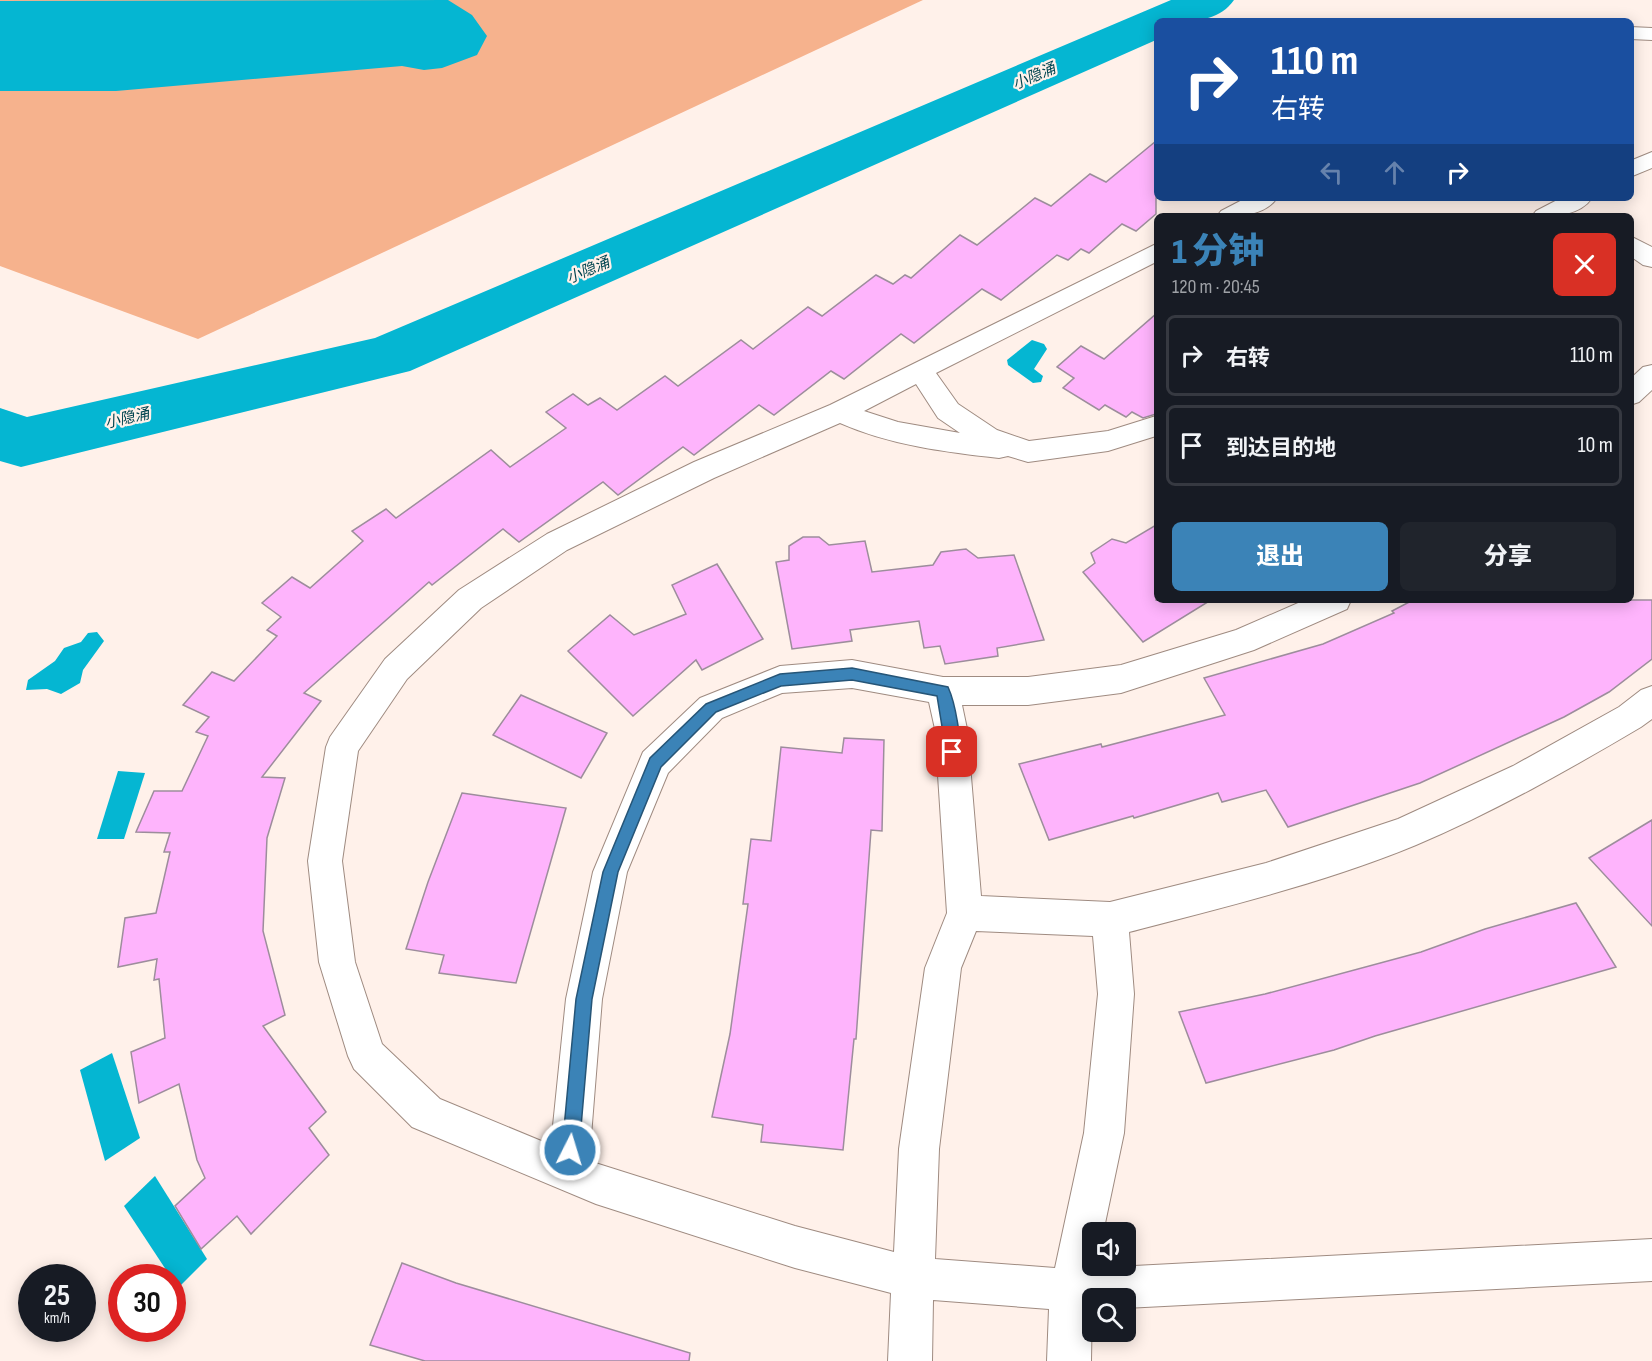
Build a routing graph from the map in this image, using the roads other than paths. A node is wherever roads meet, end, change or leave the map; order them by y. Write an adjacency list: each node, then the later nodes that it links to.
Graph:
1 (1634, 33): 2 (street)
2 (1652, 34)
3 (1652, 159): 4 (street)
4 (1634, 168)
5 (1260, 201): 8 (street)
6 (1570, 201): 9 (street)
7 (1575, 201): 10 (street)
8 (1235, 213)
9 (1549, 213)
10 (1589, 213)
11 (1634, 247): 13 (street)
12 (1154, 253): 14 (street)
13 (1652, 259)
14 (920, 370): 17 (street); 19 (street)
15 (1652, 374): 16 (street)
16 (1634, 391)
17 (840, 411): 19 (street); 25 (street)
18 (1154, 427): 19 (street)
19 (1028, 452)
20 (1329, 603): 21 (street)
21 (943, 691): 23 (street); 25 (street)
22 (1652, 700): 24 (street)
23 (964, 913): 24 (street); 27 (street)
24 (1110, 919): 28 (street)
25 (568, 1172): 27 (street)
26 (1652, 1260): 28 (street)
27 (913, 1278): 28 (street); 29 (street)
28 (1071, 1290): 30 (street)
29 (910, 1361)
30 (1069, 1361)

